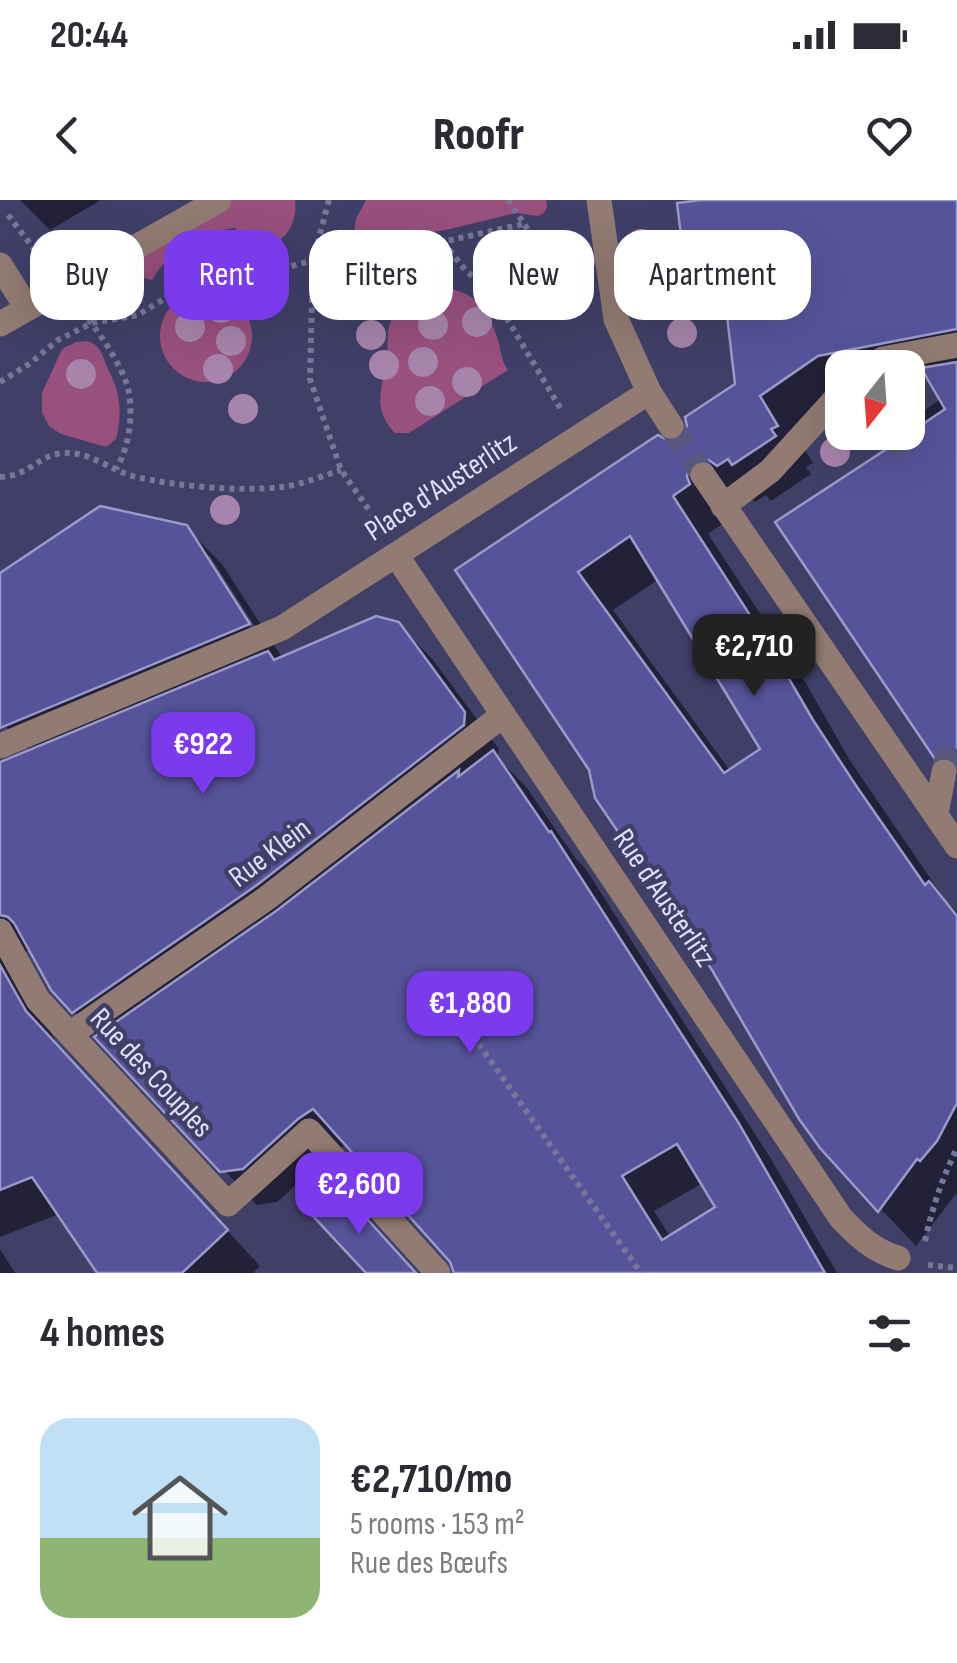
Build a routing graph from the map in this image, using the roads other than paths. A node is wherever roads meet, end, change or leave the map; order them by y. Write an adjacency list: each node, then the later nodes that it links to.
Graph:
1 (219, 200): 4 (street)
2 (599, 200): 8 (street)
3 (0, 264): 4 (street)
4 (27, 308): 5 (street)
5 (0, 324)
6 (957, 345): 7 (street)
7 (925, 351)
8 (649, 392): 10 (street); 13 (street, Place d'Austerlitz)
9 (825, 416): 12 (street)
10 (671, 426)
11 (702, 475): 12 (street)
12 (723, 506): 17 (street)
13 (398, 554): 14 (street, Rue d'Austerlitz); 15 (street, Place d'Austerlitz)
14 (503, 716): 20 (street, Rue Klein); 21 (street, Rue d'Austerlitz)
15 (0, 746)
16 (944, 772): 17 (street)
17 (936, 814): 18 (street)
18 (957, 846)
19 (0, 931): 20 (street, Rue des Couples)
20 (70, 1034): 22 (street, Rue des Couples)
21 (898, 1258)
22 (438, 1273)

